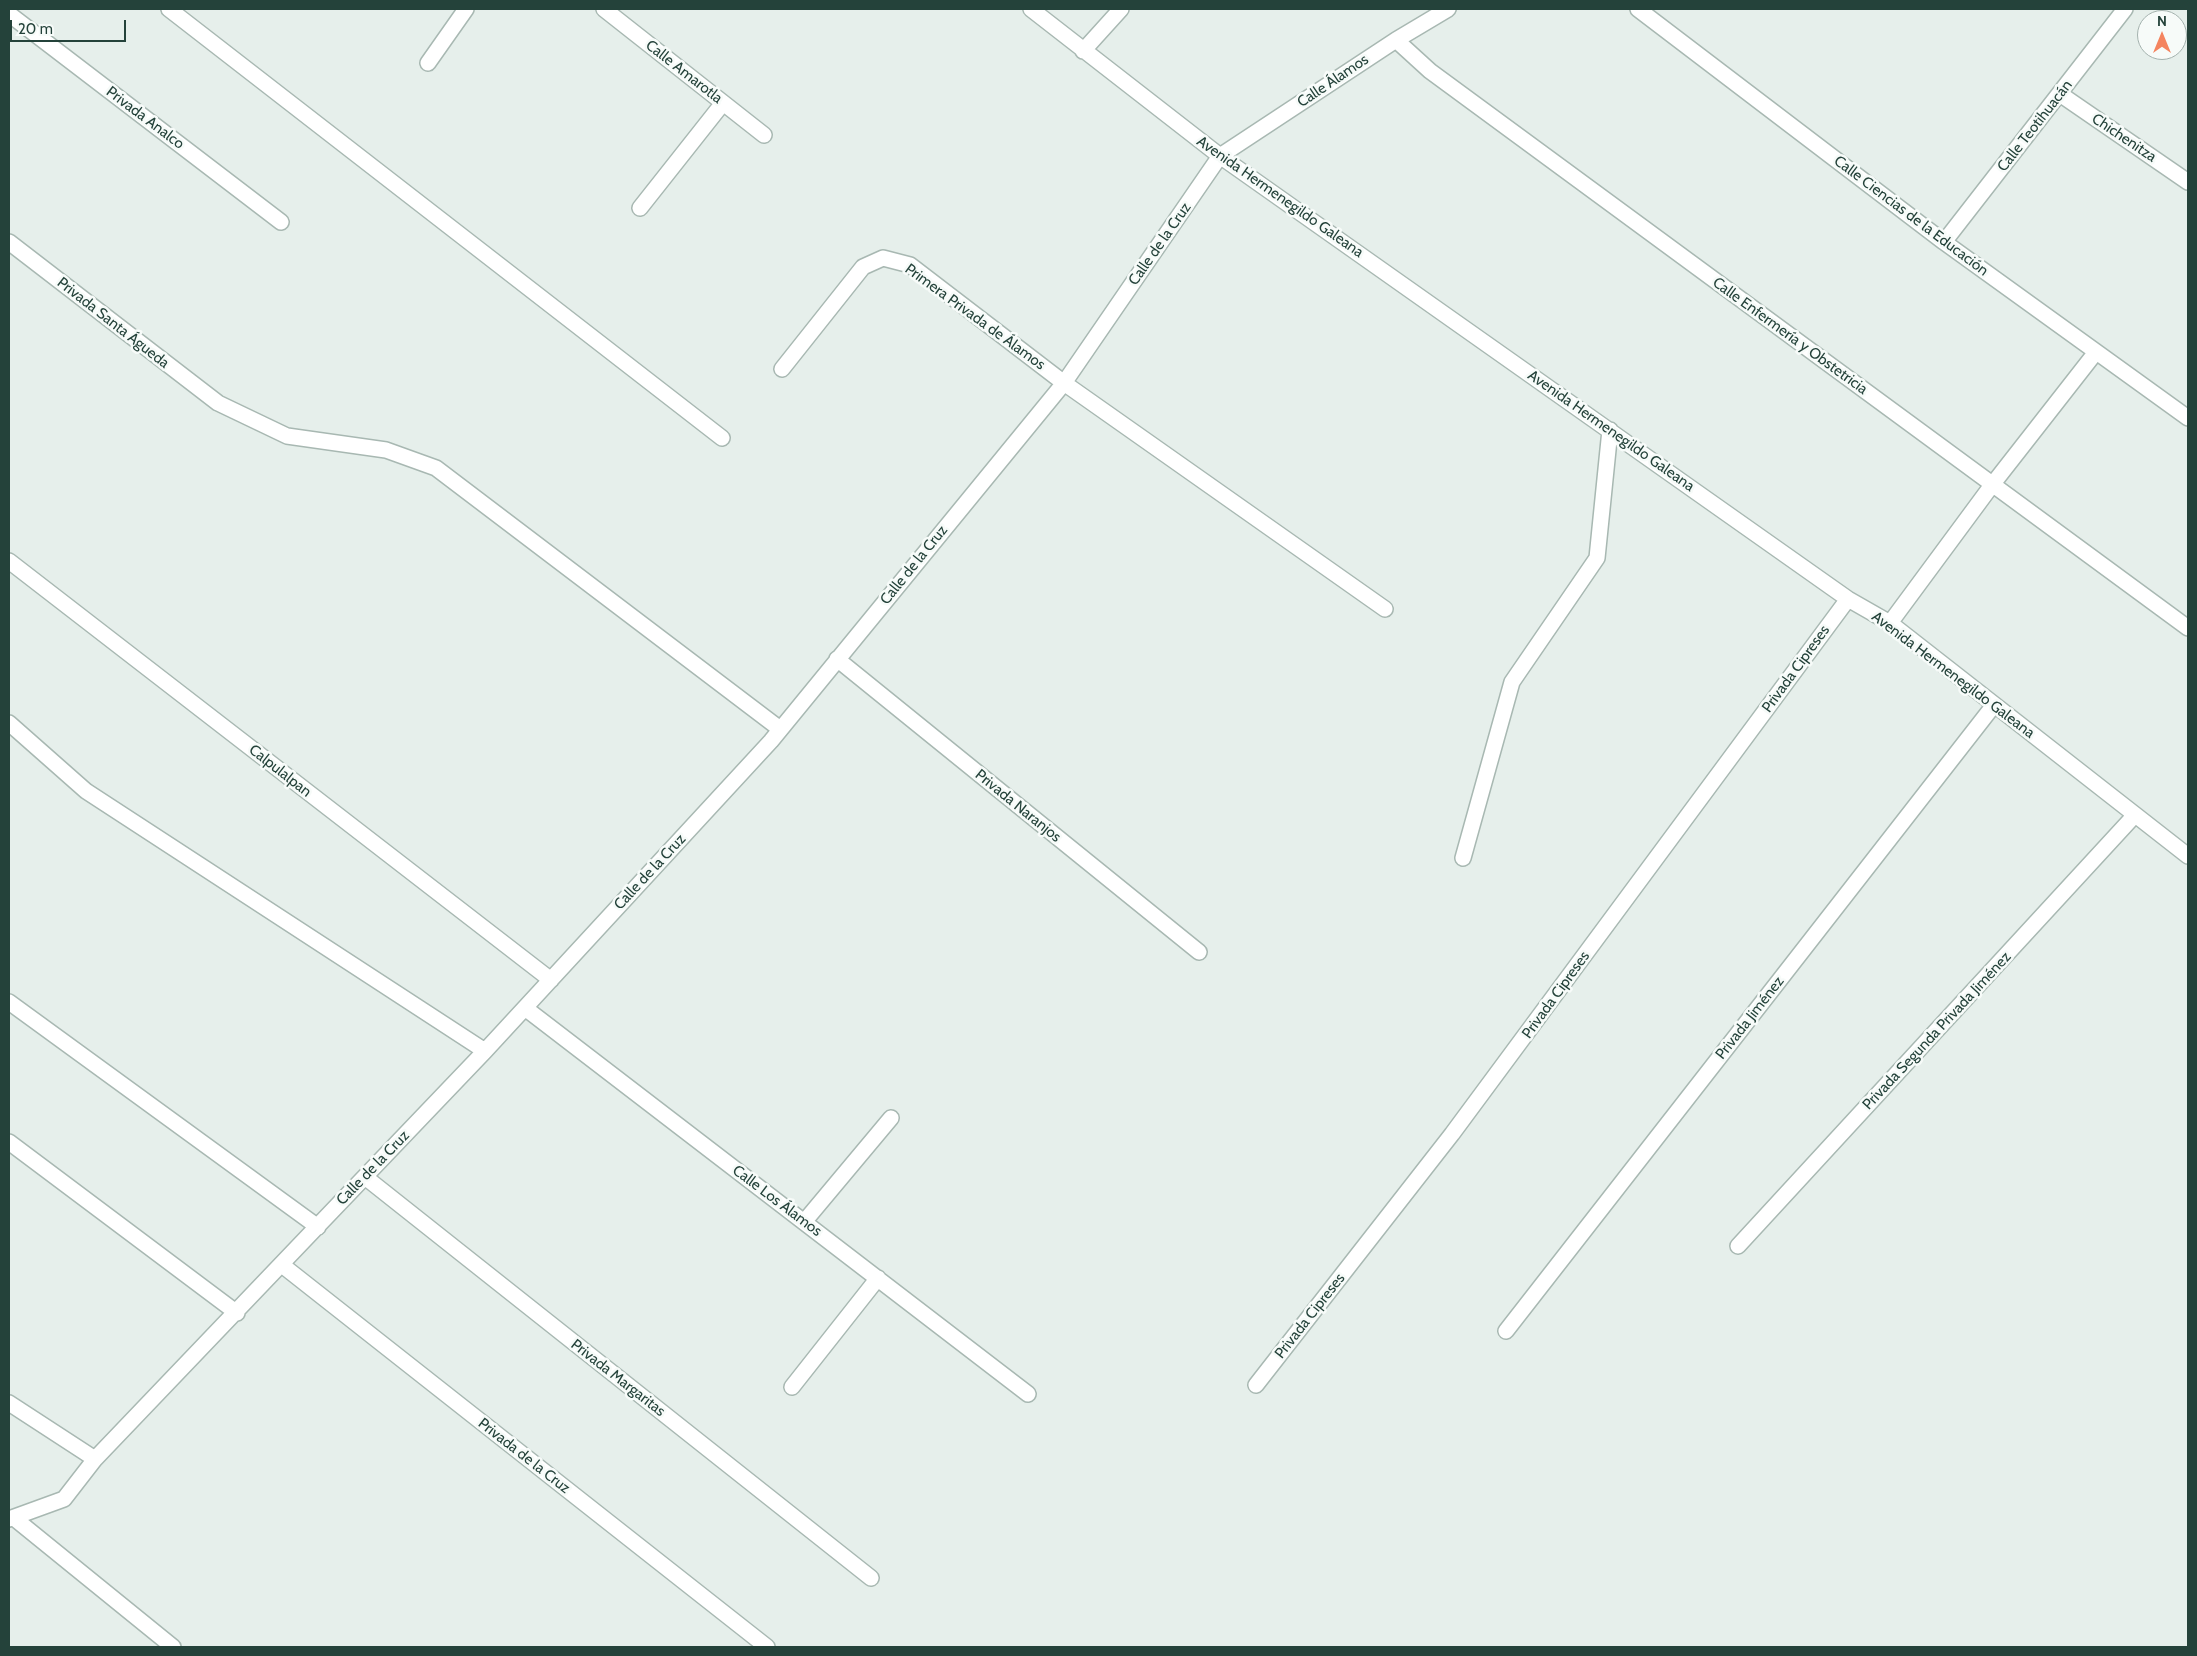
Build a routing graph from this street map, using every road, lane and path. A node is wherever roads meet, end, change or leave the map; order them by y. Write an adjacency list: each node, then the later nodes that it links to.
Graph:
1 (169, 9): 27 (street)
2 (466, 9): 12 (street)
3 (604, 9): 14 (street, Calle Amarotla)
4 (1031, 9): 11 (street, Avenida Hermenegildo Galeana)
5 (1121, 9): 11 (street)
6 (1448, 9): 10 (street, Calle Álamos)
7 (1638, 9): 21 (street, Calle Ciencias de la Educación)
8 (2125, 9): 13 (street, Calle Teotihuacán)
9 (9, 14): 19 (street, Privada Analco)
10 (1396, 40): 16 (street, Calle Álamos); 28 (street, Calle Enfermería y Obstetricia)
11 (1083, 51): 16 (street, Avenida Hermenegildo Galeana)
12 (428, 64)
13 (2060, 94): 17 (street, Chichenitza); 21 (street, Calle Teotihuacán)
14 (724, 103): 15 (street, Calle Amarotla); 18 (street)
15 (764, 135)
16 (1220, 156): 24 (street, Calle de la Cruz); 26 (street, Avenida Hermenegildo Galeana)
17 (2188, 182)
18 (640, 208)
19 (281, 222)
20 (9, 242): 37 (street, Privada Santa Águeda)
21 (1944, 242): 22 (street, Calle Ciencias de la Educación)
22 (2096, 352): 25 (street, Calle Ciencias de la Educación); 28 (street)
23 (782, 369): 24 (street, Primera Privada de Álamos)
24 (1064, 383): 31 (street, Primera Privada de Álamos); 34 (street, Calle de la Cruz)
25 (2188, 418)
26 (1610, 430): 30 (street, Avenida Hermenegildo Galeana); 40 (street)
27 (722, 438)
28 (1992, 485): 32 (street); 33 (street, Calle Enfermería y Obstetricia)
29 (9, 561): 42 (street, Calpulalpan)
30 (1848, 599): 32 (street, Avenida Hermenegildo Galeana); 56 (street, Privada Cipreses)
31 (1385, 609)
32 (1890, 623): 35 (street, Avenida Hermenegildo Galeana)
33 (2188, 628)
34 (836, 659): 37 (street, Calle de la Cruz); 41 (street, Privada Naranjos)
35 (1994, 705): 38 (street, Avenida Hermenegildo Galeana); 55 (street, Privada Jiménez)
36 (9, 723): 45 (street)
37 (780, 729): 42 (street, Calle de la Cruz)
38 (2134, 816): 39 (street, Avenida Hermenegildo Galeana); 51 (street, Privada Segunda Privada Jiménez)
39 (2188, 856)
40 (1463, 858)
41 (1199, 952)
42 (551, 980): 44 (street, Calle de la Cruz)
43 (9, 1002): 50 (street)
44 (525, 1008): 45 (street, Calle de la Cruz); 49 (street, Calle Los Álamos)
45 (485, 1051): 48 (street, Calle de la Cruz)
46 (891, 1118): 49 (street)
47 (9, 1142): 54 (street)
48 (365, 1177): 50 (street, Calle de la Cruz); 62 (street, Privada Margaritas)
49 (804, 1222): 53 (street, Calle Los Álamos)
50 (318, 1227): 52 (street, Calle de la Cruz)
51 (1738, 1246)
52 (282, 1265): 54 (street, Calle de la Cruz); 64 (street, Privada de la Cruz)
53 (878, 1278): 57 (street); 58 (street, Calle Los Álamos)
54 (236, 1312): 60 (street, Calle de la Cruz)
55 (1506, 1331)
56 (1256, 1385)
57 (792, 1387)
58 (1028, 1394)
59 (9, 1403): 60 (street)
60 (95, 1459): 61 (street, Calle de la Cruz)
61 (11, 1519): 63 (street)
62 (871, 1578)
63 (173, 1647)
64 (767, 1647)

